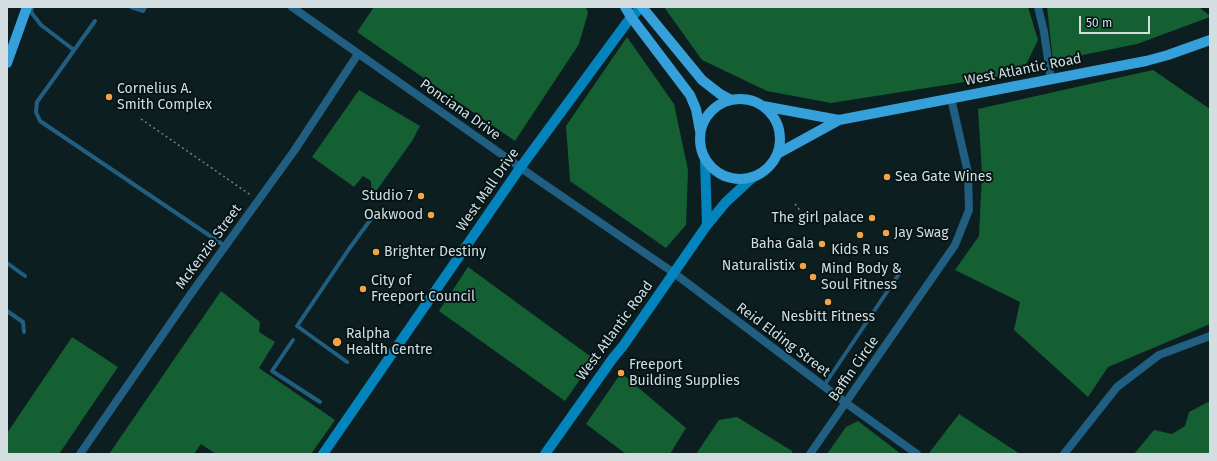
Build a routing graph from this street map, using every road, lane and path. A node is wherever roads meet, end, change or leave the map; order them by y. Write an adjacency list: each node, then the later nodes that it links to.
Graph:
1 (27, 7): 14 (main road)
2 (32, 7): 12 (lane)
3 (131, 7): 4 (lane)
4 (145, 7)
5 (292, 7): 13 (street, Ponciana Drive)
6 (625, 7): 9 (main road)
7 (642, 7): 9 (street, West Mall Drive); 17 (main road)
8 (1038, 7): 15 (street)
9 (631, 17): 21 (main road); 24 (street, West Mall Drive)
10 (95, 21): 12 (lane)
11 (1210, 40): 15 (main road, West Atlantic Road)
12 (74, 50): 31 (lane)
13 (358, 54): 24 (street, Ponciana Drive); 26 (street, McKenzie Street)
14 (7, 63)
15 (1051, 80): 16 (main road, West Atlantic Road)
16 (951, 98): 20 (main road, West Atlantic Road); 43 (street, Baffin Circle)
17 (731, 100): 18 (main road); 21 (main road)
18 (762, 106): 20 (main road, West Atlantic Road); 22 (main road)
19 (141, 119): 26 (path)
20 (839, 120): 22 (main road, West Atlantic Road)
21 (700, 135): 23 (main road)
22 (777, 154): 25 (main road)
23 (705, 158): 25 (main road); 30 (street)
24 (520, 168): 34 (street, Ponciana Drive); 45 (street, West Mall Drive)
25 (752, 178): 30 (street, West Atlantic Road)
26 (258, 201): 31 (street, McKenzie Street)
27 (795, 204): 28 (path)
28 (806, 218)
29 (371, 219): 40 (lane)
30 (707, 225): 34 (street, West Atlantic Road)
31 (225, 246): 44 (street, McKenzie Street)
32 (7, 263): 35 (lane)
33 (901, 272): 41 (lane)
34 (674, 273): 41 (street, Reid Elding Street); 46 (street, West Atlantic Road)
35 (25, 276)
36 (7, 311): 37 (lane)
37 (24, 332)
38 (1210, 336): 49 (street)
39 (293, 340): 42 (lane)
40 (347, 362)
41 (824, 387): 43 (street, Reid Elding Street)
42 (320, 402)
43 (846, 403): 47 (street, Baffin Circle); 48 (street, Reid Elding Street)
44 (80, 454)
45 (323, 454)
46 (546, 454)
47 (810, 454)
48 (917, 454)
49 (1064, 454)

